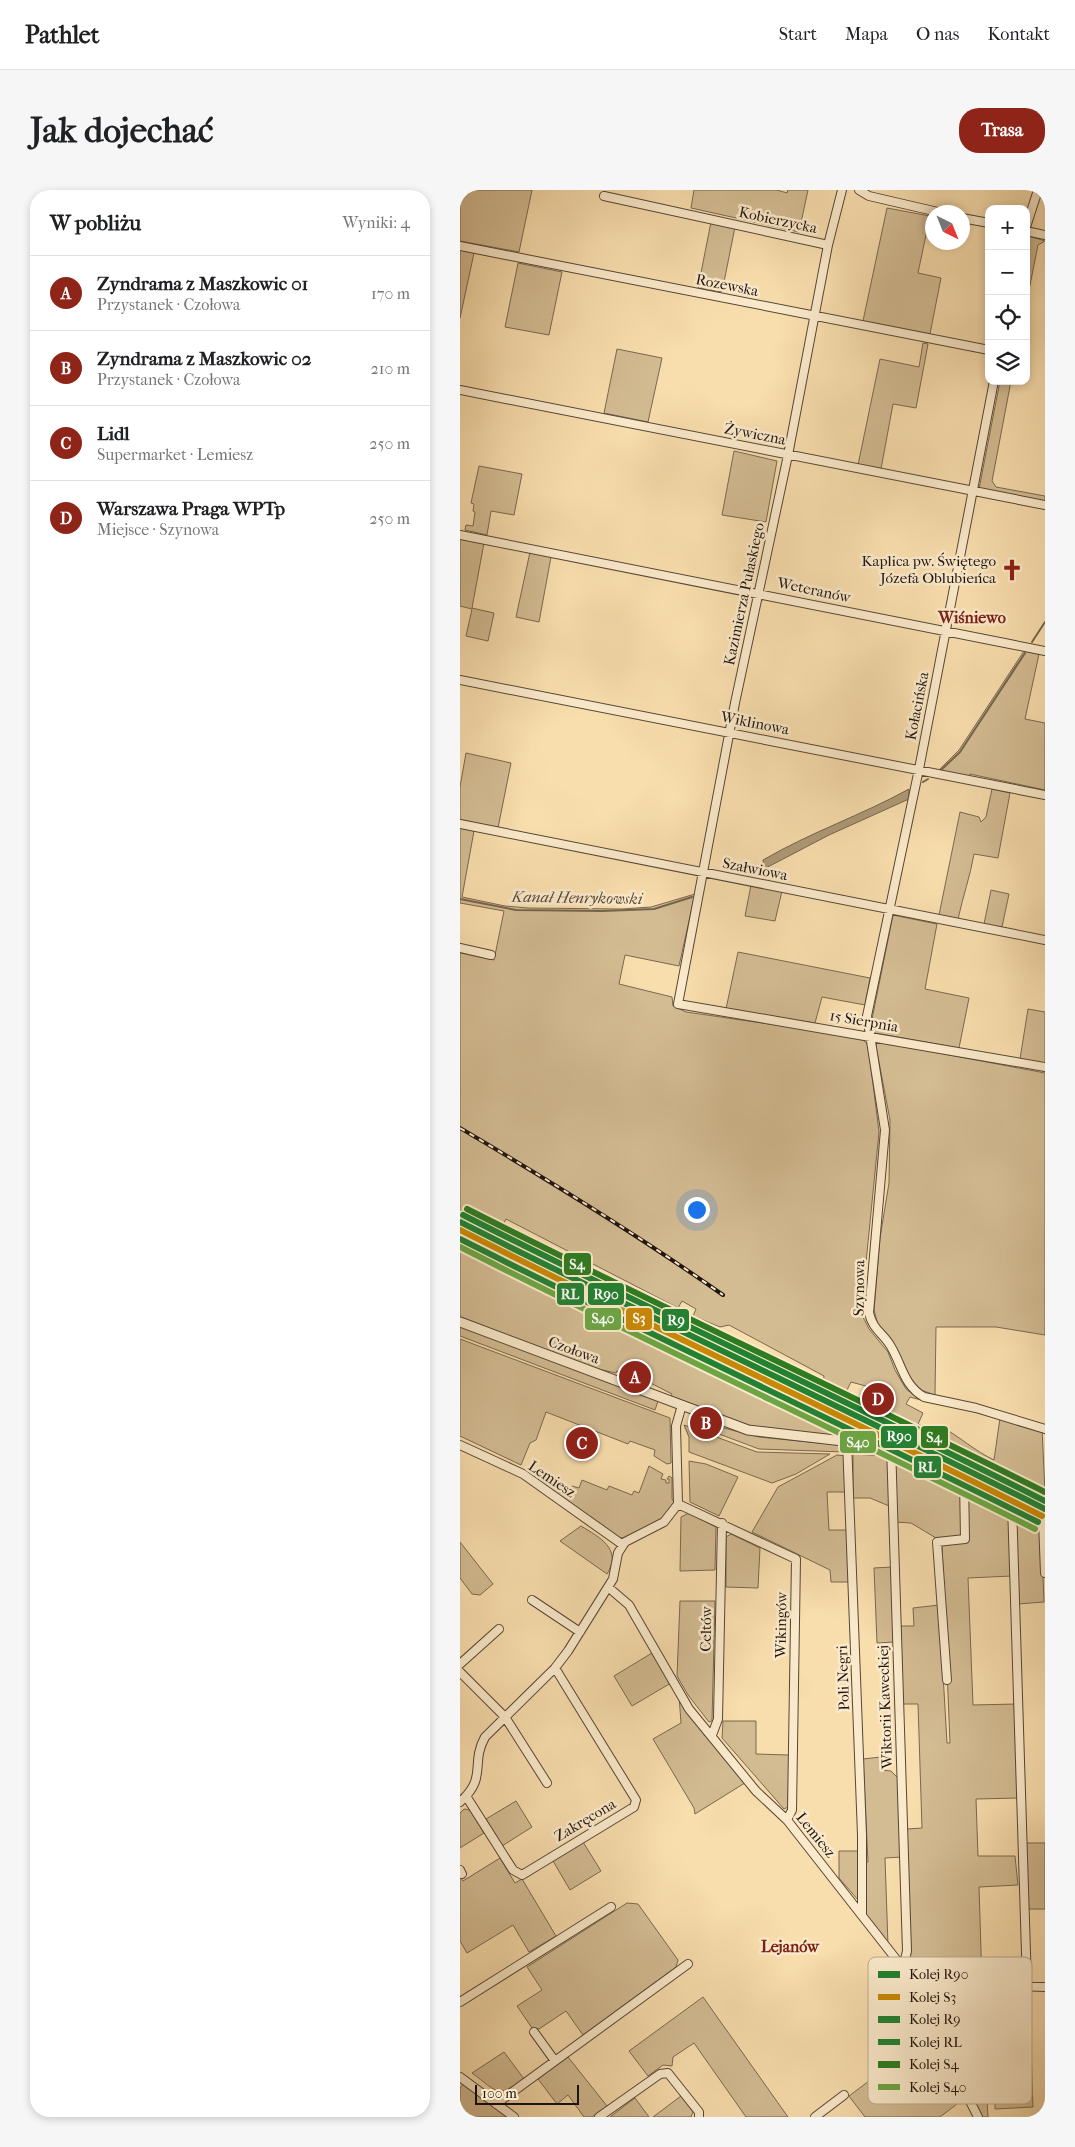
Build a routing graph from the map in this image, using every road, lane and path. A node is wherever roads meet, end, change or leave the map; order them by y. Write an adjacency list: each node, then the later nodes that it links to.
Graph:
1 (842, 190): 12 (street, Kazimierza Pułaskiego)
2 (859, 190): 4 (street)
3 (1038, 190): 7 (street)
4 (867, 192): 6 (street)
5 (604, 196): 12 (street, Kobierzycka)
6 (925, 208)
7 (1030, 215)
8 (970, 219): 9 (street)
9 (985, 222)
10 (1030, 232): 11 (street)
11 (1045, 235)
12 (828, 245): 14 (street, Kazimierza Pułaskiego)
13 (460, 246): 14 (street, Rozewska)
14 (814, 316): 15 (street, Rozewska); 18 (street, Kazimierza Pułaskiego)
15 (985, 349)
16 (993, 385): 19 (street, Kołacińska)
17 (460, 390): 18 (street, Żywiczna)
18 (788, 455): 19 (street, Żywiczna); 22 (street, Kazimierza Pułaskiego)
19 (972, 491): 20 (street, Żywiczna); 23 (street, Kołacińska)
20 (1045, 505)
21 (460, 535): 22 (street, Weteranów)
22 (759, 592): 23 (street, Weteranów); 26 (street, Kazimierza Pułaskiego)
23 (946, 631): 24 (street, Weteranów); 27 (street, Kołacińska)
24 (1045, 651)
25 (460, 680): 26 (street, Wiklinowa)
26 (730, 732): 27 (street, Wiklinowa); 30 (street, Kazimierza Pułaskiego)
27 (919, 769): 28 (street, Wiklinowa); 31 (street, Kołacińska)
28 (1045, 796)
29 (460, 824): 30 (street, Szałwiowa)
30 (704, 873): 31 (street, Szałwiowa); 35 (street, Kazimierza Pułaskiego)
31 (889, 910): 32 (street, Szałwiowa); 36 (street, Kołacińska)
32 (1045, 940)
33 (460, 948): 34 (street)
34 (491, 955)
35 (678, 1004): 36 (street, 15 Sierpnia)
36 (870, 1036): 37 (street, 15 Sierpnia); 40 (street, Szynowa)
37 (1045, 1067)
38 (460, 1322): 39 (street, Czołowa)
39 (682, 1406): 41 (street, Czołowa); 45 (street)
40 (1045, 1429)
41 (847, 1441): 43 (street, Czołowa); 66 (street, Poli Negri)
42 (460, 1445): 49 (street, Lemiesz)
43 (891, 1445): 44 (street, Czołowa); 68 (street, Wiktorii Kaweckiej)
44 (964, 1479): 46 (street, Czołowa); 58 (street)
45 (678, 1504): 48 (street, Wikingów); 49 (street)
46 (1012, 1504): 47 (street, Czołowa); 69 (street)
47 (1044, 1521): 50 (street)
48 (722, 1523): 60 (street, Celtów); 64 (street, Wikingów)
49 (623, 1545): 51 (street)
50 (1045, 1573)
51 (608, 1587): 54 (street); 60 (street, Lemiesz)
52 (532, 1600): 54 (street)
53 (499, 1629): 55 (street)
54 (580, 1632): 56 (street)
55 (460, 1664)
56 (555, 1668): 59 (street); 62 (street, Zakręcona)
57 (460, 1672): 59 (street)
58 (946, 1680)
59 (505, 1717): 61 (street); 62 (street)
60 (712, 1735): 64 (street, Lemiesz)
61 (547, 1783)
62 (466, 1796): 63 (street)
63 (460, 1802)
64 (787, 1820): 66 (street, Lemiesz)
65 (611, 1907): 73 (street)
66 (862, 1914): 67 (street, Lemiesz)
67 (895, 1957)
68 (906, 1957)
69 (1026, 1957)
70 (688, 1964): 75 (street)
71 (1032, 1986): 72 (street)
72 (1045, 1987)
73 (460, 2002)
74 (534, 2032): 75 (street)
75 (555, 2061): 78 (street)
76 (460, 2077): 78 (street)
77 (844, 2095): 83 (street)
78 (496, 2104): 80 (street)
79 (972, 2104): 84 (street, Lemiesz)
80 (514, 2117)
81 (599, 2117): 82 (street)
82 (700, 2117)
83 (815, 2117)
84 (978, 2117)

